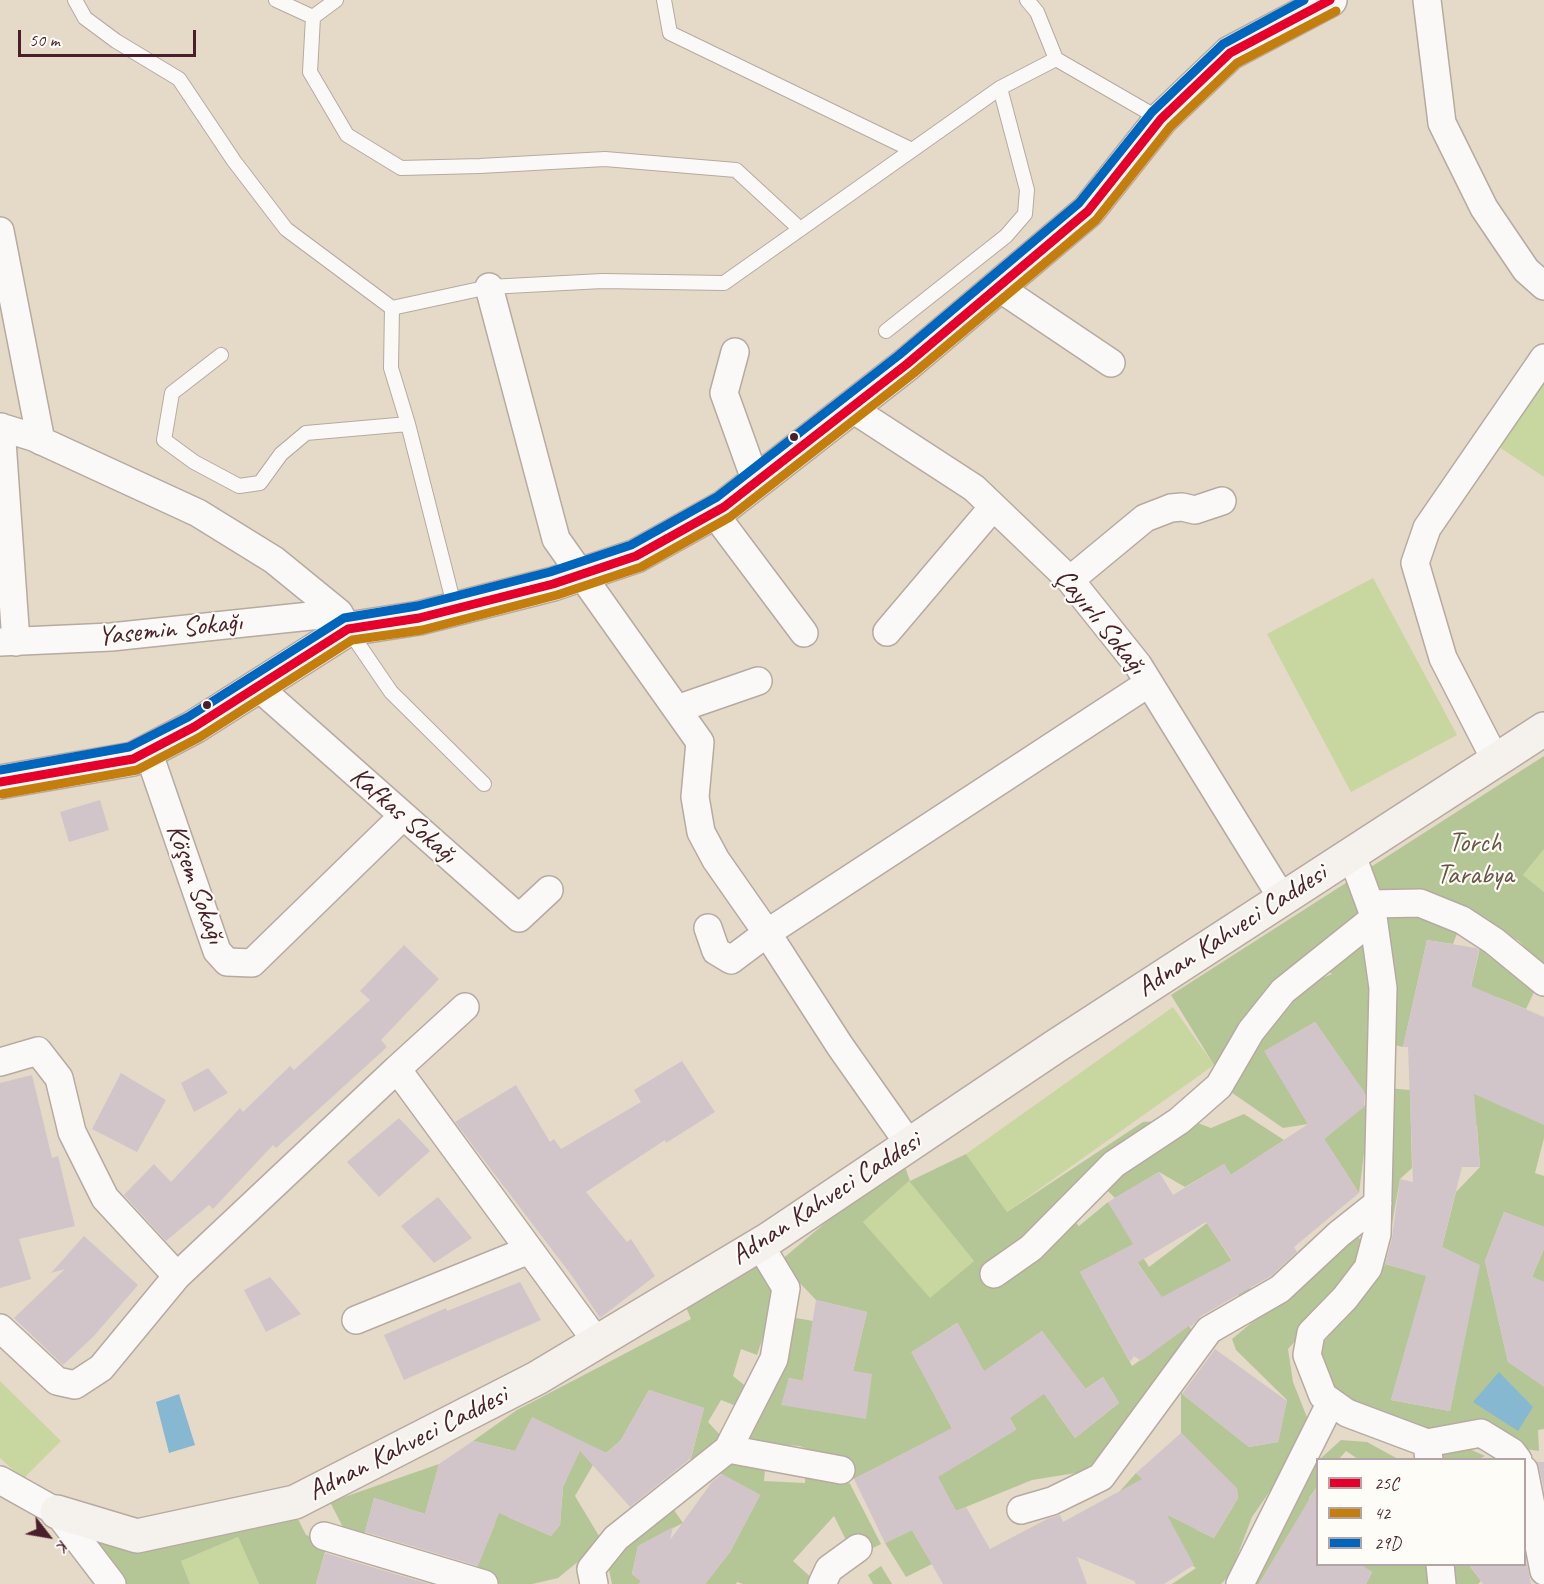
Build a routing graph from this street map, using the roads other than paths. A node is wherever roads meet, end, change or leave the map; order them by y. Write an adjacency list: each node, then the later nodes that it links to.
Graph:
1 (75, 0): 18 (lane)
2 (276, 0): 8 (lane)
3 (336, 0): 8 (lane)
4 (664, 0): 12 (lane)
5 (1027, 0): 9 (lane)
6 (1330, 0): 11 (street)
7 (1427, 0): 15 (street)
8 (313, 17): 13 (lane)
9 (1056, 59): 10 (lane); 11 (lane)
10 (1000, 88): 12 (lane); 19 (lane)
11 (1161, 119): 16 (street)
12 (912, 150): 13 (lane)
13 (800, 229): 17 (lane)
14 (0, 231): 27 (street)
15 (1544, 286)
16 (998, 287): 23 (street); 24 (street)
17 (489, 288): 18 (lane); 32 (street)
18 (392, 308): 25 (lane)
19 (886, 331)
20 (735, 352): 28 (street)
21 (221, 355): 25 (lane)
22 (1544, 358): 45 (street)
23 (1111, 363)
24 (851, 408): 28 (street); 30 (street, Çayırlı Sokağı)
25 (408, 424): 34 (lane)
26 (0, 427): 27 (street); 38 (street)
27 (41, 441): 35 (street)
28 (756, 482): 31 (street)
29 (1222, 501): 33 (street)
30 (993, 507): 33 (street, Çayırlı Sokağı); 36 (street)
31 (714, 513): 32 (street); 37 (street)
32 (581, 574): 34 (street); 42 (street)
33 (1070, 580): 40 (street, Çayırlı Sokağı)
34 (455, 609): 35 (street)
35 (344, 621): 38 (street, Yasemin Sokağı); 41 (street); 47 (lane)
36 (887, 632)
37 (804, 633)
38 (8, 642)
39 (758, 681): 42 (street)
40 (1149, 683): 51 (street, Çayırlı Sokağı); 54 (street)
41 (257, 686): 44 (street); 48 (street, Kafkas Sokağı)
42 (677, 709): 54 (street)
43 (1544, 729): 45 (main road, Adnan Kahveci Caddesi)
44 (148, 751): 46 (street); 48 (street, Köşem Sokağı)
45 (1495, 759): 49 (main road, Adnan Kahveci Caddesi)
46 (0, 782)
47 (484, 784)
48 (403, 816): 50 (street, Kafkas Sokağı)
49 (1351, 853): 51 (main road, Adnan Kahveci Caddesi); 52 (street)
50 (549, 890)
51 (1282, 898): 59 (main road, Adnan Kahveci Caddesi)
52 (1371, 911): 55 (street); 60 (street); 63 (street)
53 (708, 928): 54 (street)
54 (767, 933): 59 (street)
55 (1544, 982)
56 (465, 1007): 58 (street)
57 (0, 1062): 64 (street)
58 (397, 1069): 62 (street); 64 (street)
59 (909, 1144): 61 (main road, Adnan Kahveci Caddesi)
60 (1378, 1203): 68 (street); 75 (street)
61 (760, 1245): 67 (main road, Adnan Kahveci Caddesi); 69 (street)
62 (529, 1250): 65 (street); 67 (street)
63 (994, 1274)
64 (177, 1276): 66 (street)
65 (356, 1320)
66 (0, 1328)
67 (597, 1342): 76 (main road, Adnan Kahveci Caddesi)
68 (1331, 1402): 70 (street); 84 (street)
69 (728, 1449): 72 (street); 82 (street)
70 (1428, 1451): 71 (street)
71 (1516, 1458)
72 (842, 1470)
73 (0, 1480): 76 (street)
74 (1526, 1480): 79 (street)
75 (1021, 1510)
76 (57, 1512): 80 (street)
77 (324, 1536): 81 (street)
78 (858, 1548): 83 (street)
79 (1544, 1570)
80 (112, 1584)
81 (484, 1584)
82 (594, 1584)
83 (822, 1584)
84 (1240, 1584)

